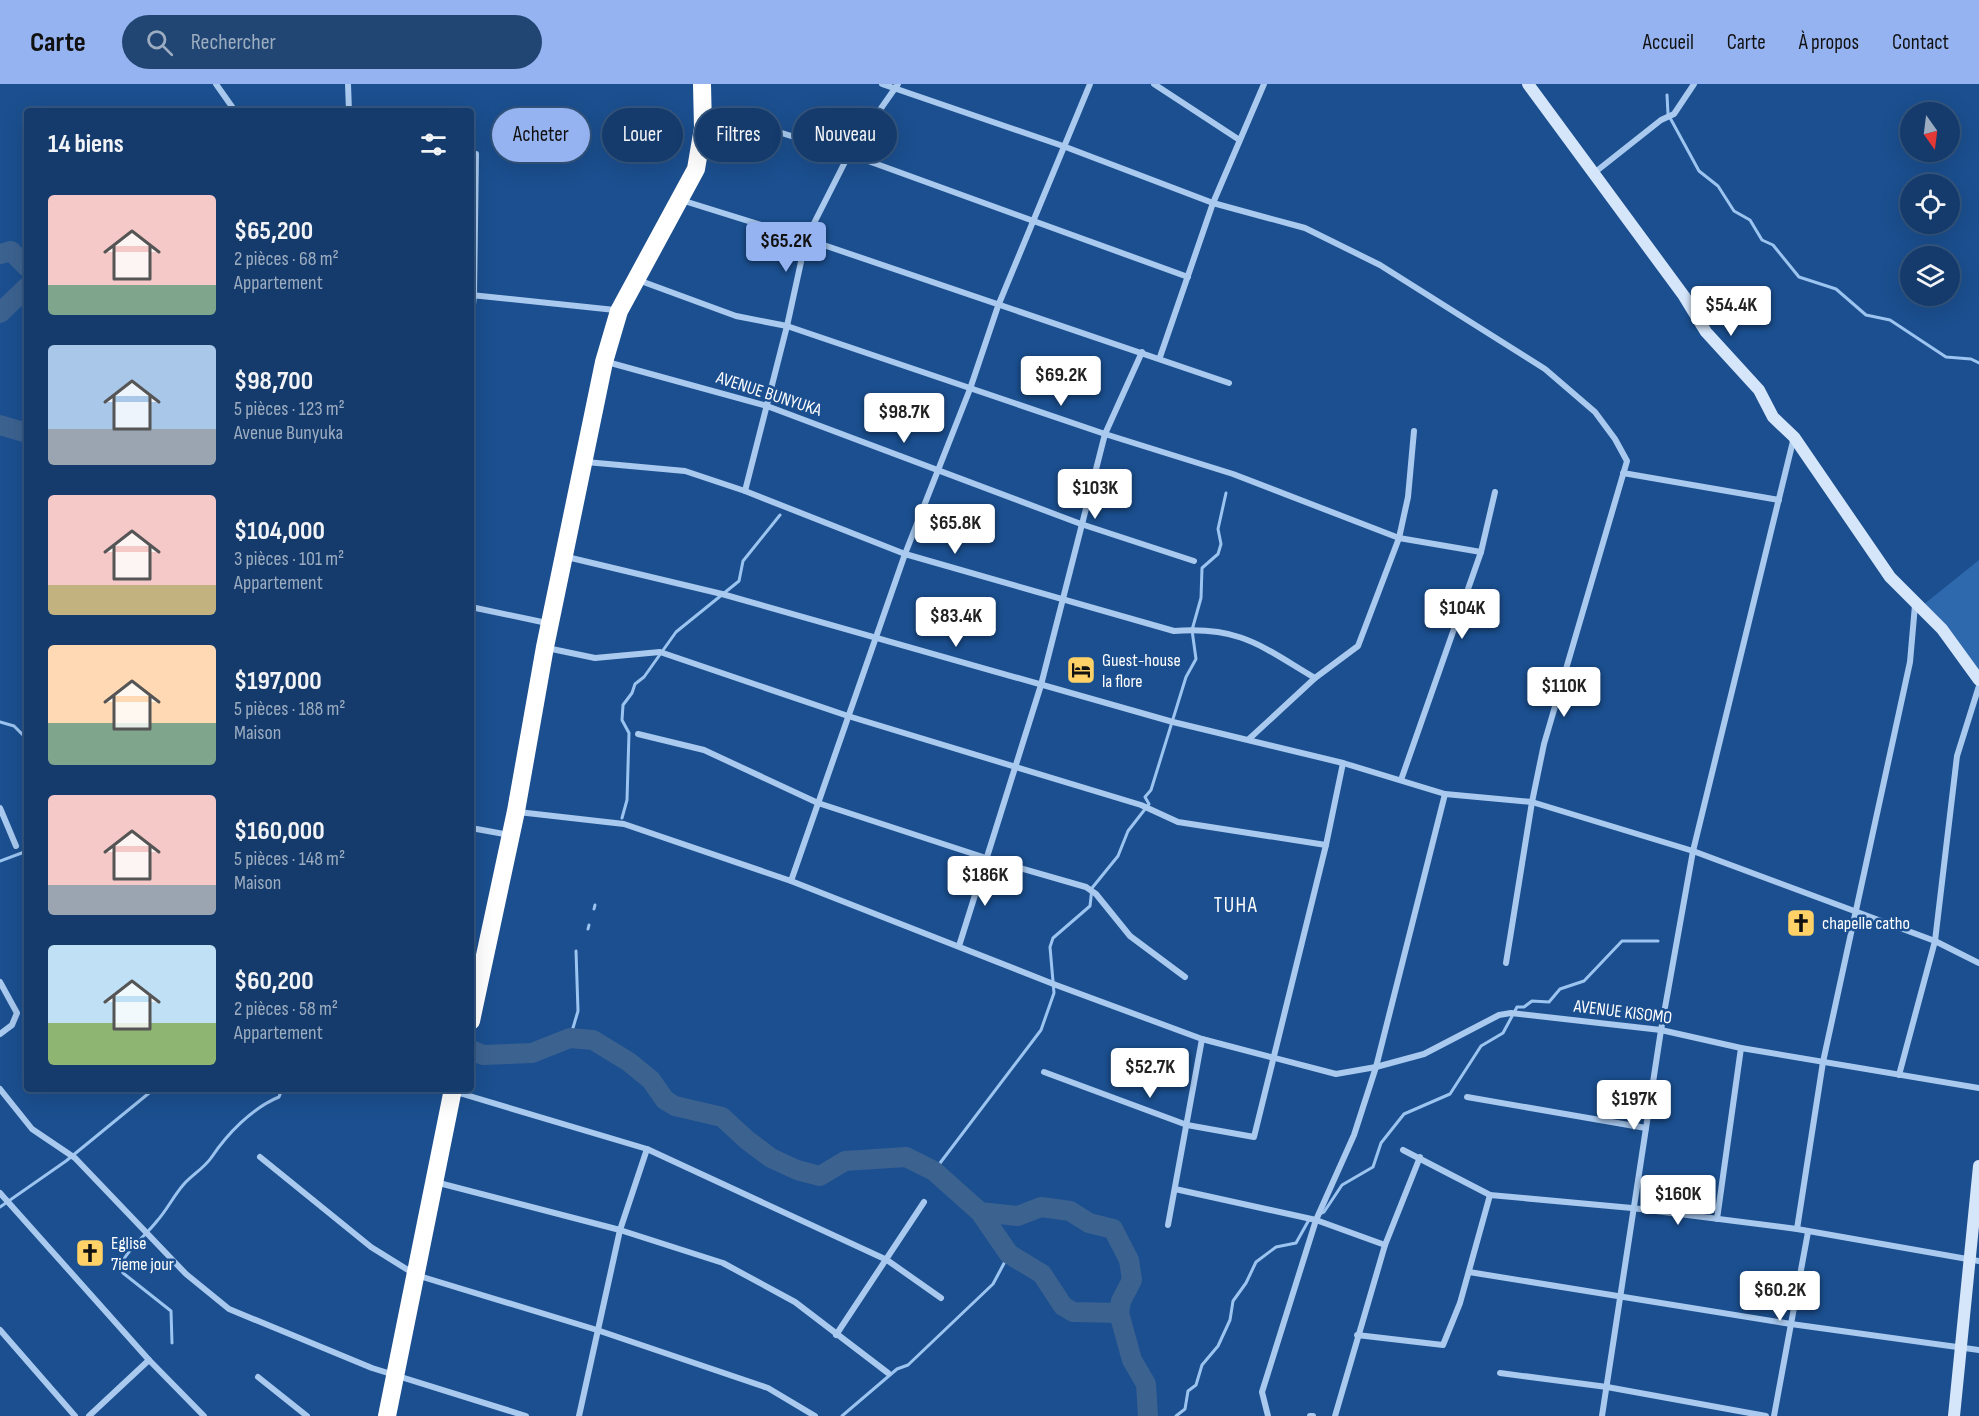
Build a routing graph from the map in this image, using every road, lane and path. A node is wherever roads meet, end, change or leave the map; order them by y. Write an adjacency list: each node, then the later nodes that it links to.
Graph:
1 (216, 84): 11 (street)
2 (348, 84): 12 (street)
3 (702, 84): 13 (highway)
4 (882, 84): 10 (street)
5 (1090, 84): 16 (street)
6 (1154, 84): 15 (street)
7 (1264, 84): 15 (street)
8 (1528, 84): 21 (street)
9 (1694, 84): 21 (street)
10 (897, 86): 14 (street); 16 (street)
11 (233, 108)
12 (349, 108)
13 (703, 108)
14 (881, 108)
15 (1238, 140): 24 (street)
16 (1063, 146): 24 (street); 25 (street)
17 (476, 154): 22 (street)
18 (697, 162): 23 (highway)
19 (845, 162): 26 (street)
20 (870, 162): 25 (street)
21 (1594, 173): 41 (street)
22 (474, 187)
23 (681, 200): 26 (street); 28 (highway)
24 (1213, 203): 27 (street); 44 (street)
25 (1031, 222): 27 (street); 30 (street)
26 (806, 239): 30 (street); 32 (street)
27 (1188, 277): 34 (street)
28 (635, 279): 31 (highway); 32 (street)
29 (474, 295): 31 (street)
30 (998, 306): 33 (street); 37 (street)
31 (619, 311): 35 (highway)
32 (788, 326): 37 (street); 38 (street)
33 (1142, 352): 34 (street); 40 (street)
34 (1160, 357): 36 (street)
35 (604, 362): 38 (street, AVENUE BUNYUKA); 42 (highway)
36 (1229, 383)
37 (970, 389): 40 (street); 43 (street)
38 (767, 406): 43 (street, AVENUE BUNYUKA); 45 (street)
39 (1414, 431): 49 (street)
40 (1105, 434): 48 (street); 49 (street)
41 (1794, 437): 47 (street); 55 (street)
42 (584, 462): 45 (street); 52 (highway)
43 (939, 470): 48 (street, AVENUE BUNYUKA); 51 (street)
44 (1623, 473): 47 (street); 71 (street)
45 (746, 491): 51 (street)
46 (1495, 492): 50 (street)
47 (1779, 500): 79 (street)
48 (1081, 524): 53 (street, AVENUE BUNYUKA); 54 (street)
49 (1399, 537): 50 (street); 60 (street)
50 (1481, 552): 69 (street)
51 (905, 554): 54 (street); 58 (street)
52 (564, 556): 57 (highway); 58 (street)
53 (1194, 561)
54 (1062, 599): 60 (street); 62 (street)
55 (1915, 605): 61 (street); 82 (street)
56 (474, 608): 57 (street)
57 (550, 623): 59 (highway)
58 (875, 638): 62 (street); 64 (street)
59 (545, 647): 64 (street); 74 (highway)
60 (1315, 678): 66 (street)
61 (1979, 680)
62 (1041, 685): 66 (street); 68 (street)
63 (1979, 686): 83 (street)
64 (848, 716): 68 (street); 72 (street)
65 (638, 734): 72 (street)
66 (1249, 739): 67 (street)
67 (1343, 763): 69 (street); 77 (street)
68 (1017, 765): 77 (street); 80 (street)
69 (1401, 780): 70 (street)
70 (1445, 794): 71 (street); 96 (street)
71 (1532, 802): 79 (street); 85 (street)
72 (818, 803): 80 (street); 81 (street)
73 (0, 808): 78 (street)
74 (516, 812): 76 (highway); 81 (street, AVENUE KISOMO)
75 (474, 829): 76 (street)
76 (511, 835): 89 (highway)
77 (1326, 845): 94 (street)
78 (16, 846)
79 (1693, 851): 82 (street); 90 (street)
80 (988, 859): 84 (street); 87 (street)
81 (791, 881): 84 (street, AVENUE KISOMO)
82 (1855, 911): 83 (street); 95 (street)
83 (1935, 940): 86 (street); 98 (street)
84 (959, 946): 92 (street, AVENUE KISOMO)
85 (1506, 963)
86 (1979, 963)
87 (1185, 977)
88 (0, 982): 91 (street)
89 (474, 1007)
90 (1660, 1030): 93 (street, AVENUE KISOMO); 96 (street, AVENUE KISOMO); 105 (street)
91 (0, 1034)
92 (1202, 1039): 94 (street, AVENUE KISOMO); 104 (street)
93 (1741, 1048): 95 (street, AVENUE KISOMO); 117 (street)
94 (1273, 1059): 96 (street, AVENUE KISOMO); 104 (street)
95 (1823, 1062): 98 (street, AVENUE KISOMO); 120 (street)
96 (1376, 1067): 118 (street)
97 (1044, 1072): 104 (street)
98 (1899, 1075): 99 (street, AVENUE KISOMO)
99 (1979, 1088)
100 (0, 1089): 140 (street)
101 (453, 1092): 111 (highway)
102 (460, 1092): 106 (street)
103 (1467, 1097): 105 (street)
104 (1186, 1125): 112 (street)
105 (1646, 1128): 116 (street)
106 (647, 1149): 121 (street); 124 (street)
107 (1402, 1150): 109 (street)
108 (260, 1157): 127 (street)
109 (1420, 1157): 114 (street); 123 (street)
110 (1979, 1166): 125 (street)
111 (434, 1181): 121 (street); 127 (highway)
112 (1175, 1189): 118 (street); 119 (street)
113 (0, 1193): 137 (street)
114 (1490, 1195): 116 (street); 126 (street)
115 (924, 1202): 124 (street)
116 (1632, 1208): 117 (street); 129 (street)
117 (1717, 1219): 120 (street)
118 (1316, 1220): 123 (street); 151 (street)
119 (1168, 1225)
120 (1797, 1229): 122 (street)
121 (620, 1230): 132 (street); 133 (street)
122 (1808, 1232): 125 (street); 130 (street)
123 (1385, 1245): 134 (street)
124 (887, 1260): 128 (street); 133 (street)
125 (1974, 1260): 135 (street)
126 (1469, 1272): 129 (street); 134 (street)
127 (416, 1275): 132 (street); 140 (highway)
128 (941, 1298)
129 (1621, 1298): 130 (street); 142 (street)
130 (1791, 1324): 135 (street); 155 (street)
131 (0, 1330): 143 (street)
132 (597, 1330): 149 (street); 150 (street)
133 (836, 1335): 138 (street)
134 (1357, 1335): 152 (street)
135 (1962, 1347): 136 (street); 156 (street)
136 (1979, 1350)
137 (149, 1360): 144 (street); 145 (street)
138 (888, 1373)
139 (1500, 1373): 142 (street)
140 (396, 1375): 147 (highway); 148 (street)
141 (258, 1377): 146 (street)
142 (1607, 1387): 153 (street); 154 (street)
143 (75, 1416)
144 (89, 1416)
145 (204, 1416)
146 (307, 1416)
147 (387, 1416)
148 (526, 1416)
149 (579, 1416)
150 (815, 1416)
151 (1268, 1416)
152 (1335, 1416)
153 (1602, 1416)
154 (1766, 1416)
155 (1774, 1416)
156 (1954, 1416)

